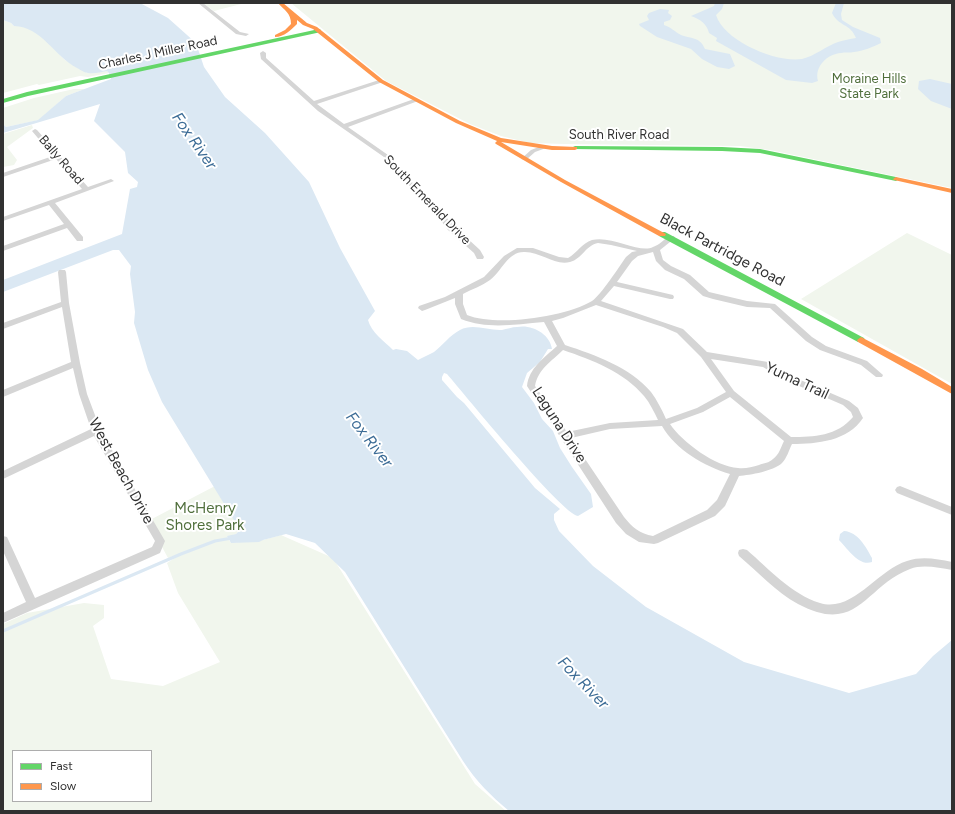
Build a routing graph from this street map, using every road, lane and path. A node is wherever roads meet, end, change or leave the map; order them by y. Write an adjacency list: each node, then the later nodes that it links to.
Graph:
1 (200, 3): 5 (street)
2 (280, 3): 3 (street, South River Road)
3 (289, 7): 4 (street, South River Road); 6 (street)
4 (317, 30): 6 (street, Charles J Miller Road); 7 (street, Charles J Miller Road); 10 (street, South River Road)
5 (246, 34)
6 (277, 36): 7 (street, Charles J Miller Road)
7 (222, 50): 9 (street, Charles J Miller Road)
8 (263, 53): 14 (street, South Emerald Drive)
9 (82, 80): 11 (street, Charles J Miller Road); 13 (street, Charles J Miller Road)
10 (382, 81): 12 (street, South River Road); 14 (street)
11 (3, 96)
12 (416, 100): 15 (street); 17 (street, South River Road)
13 (3, 101)
14 (314, 103): 15 (street, South Emerald Drive)
15 (344, 126): 33 (street, South Emerald Drive)
16 (35, 131): 19 (street, Bally Road)
17 (480, 132): 18 (street, South River Road); 20 (street, Black Partridge Road)
18 (544, 147): 20 (street); 24 (street, South River Road)
19 (57, 157): 21 (street); 23 (street, Bally Road)
20 (524, 159): 28 (street, Black Partridge Road)
21 (3, 175)
22 (111, 181): 23 (street)
23 (86, 189): 25 (street)
24 (952, 192)
25 (50, 202): 26 (street); 27 (street)
26 (3, 219)
27 (68, 225): 29 (street); 30 (street)
28 (671, 238): 31 (street); 38 (street, Black Partridge Road)
29 (80, 239)
30 (3, 249)
31 (656, 249): 32 (street); 41 (street)
32 (644, 251): 35 (street); 36 (street)
33 (480, 257)
34 (62, 272): 40 (street, West Beach Drive)
35 (612, 283): 37 (street); 39 (street)
36 (459, 294): 42 (street); 43 (street)
37 (670, 297)
38 (782, 299): 41 (street); 49 (street, Black Partridge Road)
39 (596, 302): 43 (street); 46 (street)
40 (65, 303): 44 (street); 47 (street, West Beach Drive)
41 (772, 306): 48 (street)
42 (422, 308)
43 (547, 319): 45 (street)
44 (3, 326)
45 (562, 347): 52 (street); 54 (street, Laguna Drive)
46 (704, 355): 50 (street); 55 (street, Yuma Trail)
47 (76, 363): 51 (street); 53 (street, West Beach Drive)
48 (879, 375)
49 (952, 391)
50 (731, 393): 52 (street); 55 (street)
51 (3, 394)
52 (664, 423): 54 (street); 56 (street)
53 (96, 431): 57 (street); 63 (street, West Beach Drive)
54 (565, 436): 56 (street, Laguna Drive)
55 (789, 440): 56 (street)
56 (736, 472)
57 (3, 475)
58 (900, 490): 59 (street)
59 (952, 511)
60 (3, 540): 63 (street)
61 (743, 553): 62 (street)
62 (949, 566)
63 (34, 605): 64 (street, West Beach Drive)
64 (3, 618)

